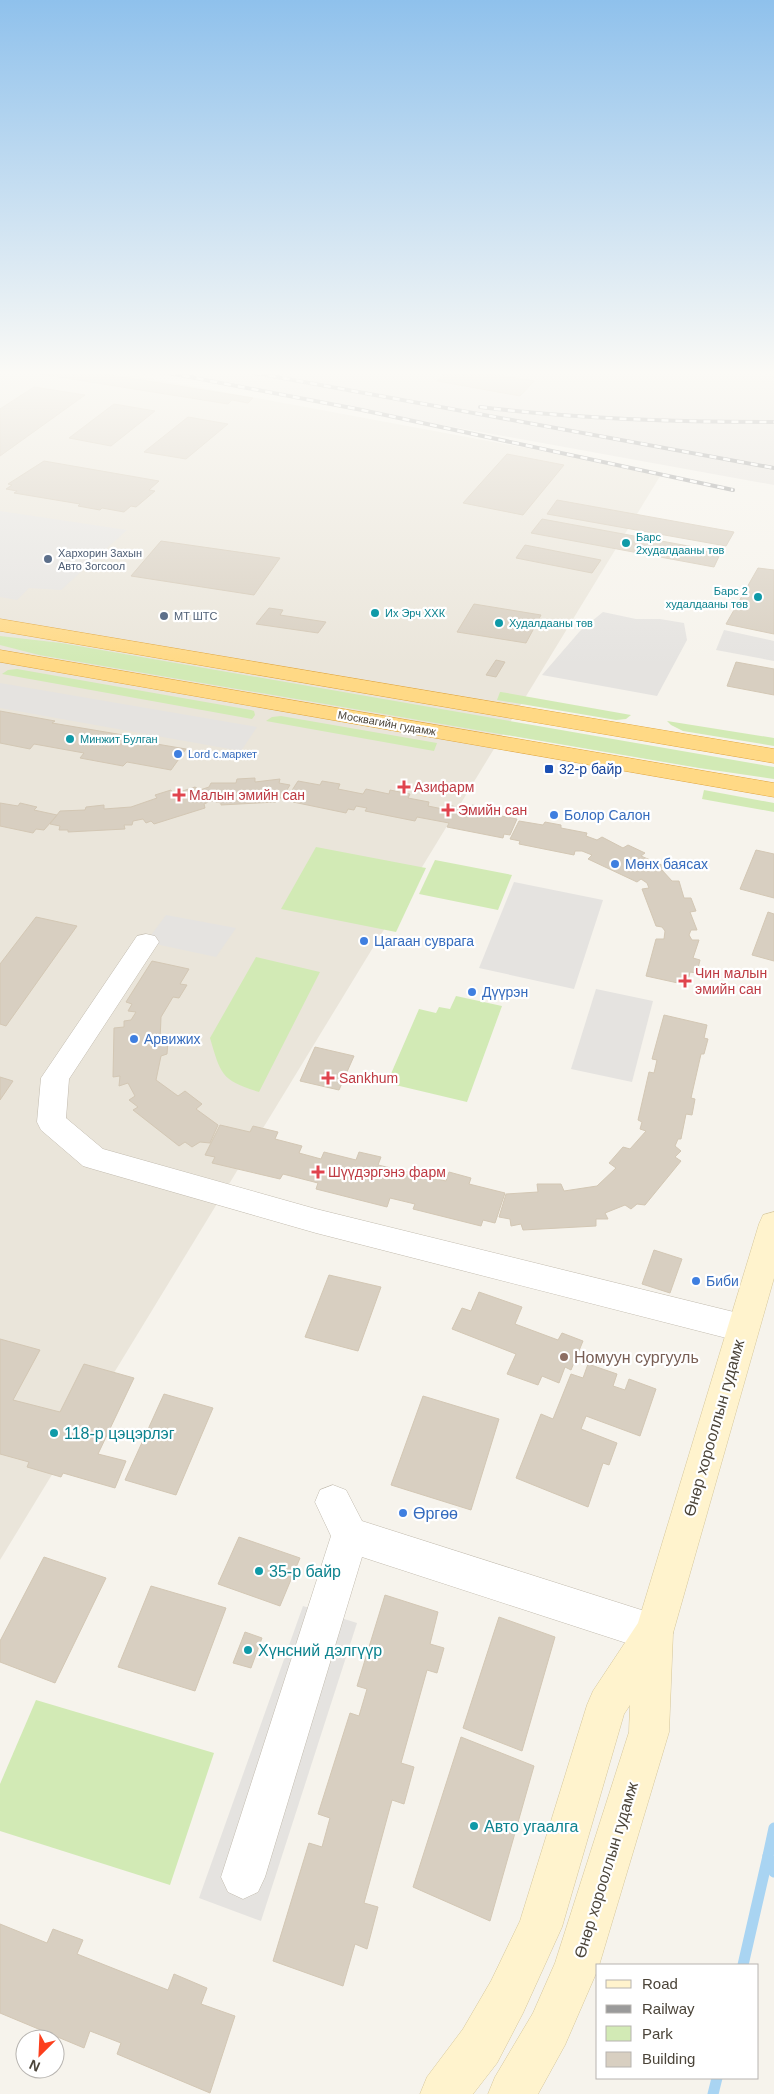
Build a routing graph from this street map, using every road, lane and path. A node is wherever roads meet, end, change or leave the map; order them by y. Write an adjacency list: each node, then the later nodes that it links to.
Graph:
1 (0, 625): 3 (highway)
2 (0, 656): 4 (highway, Москвагийн гудамж)
3 (774, 756)
4 (774, 790)
5 (146, 942): 7 (street)
6 (774, 1224): 7 (main road, Өнөр хорооллын гудамж)
7 (742, 1328): 8 (main road, Өнөр хорооллын гудамж)
8 (654, 1633): 9 (street); 10 (main road, Өнөр хорооллын гудамж); 11 (main road, Өнөр хорооллын гудамж)
9 (243, 1877)
10 (444, 2094)
11 (512, 2094)

